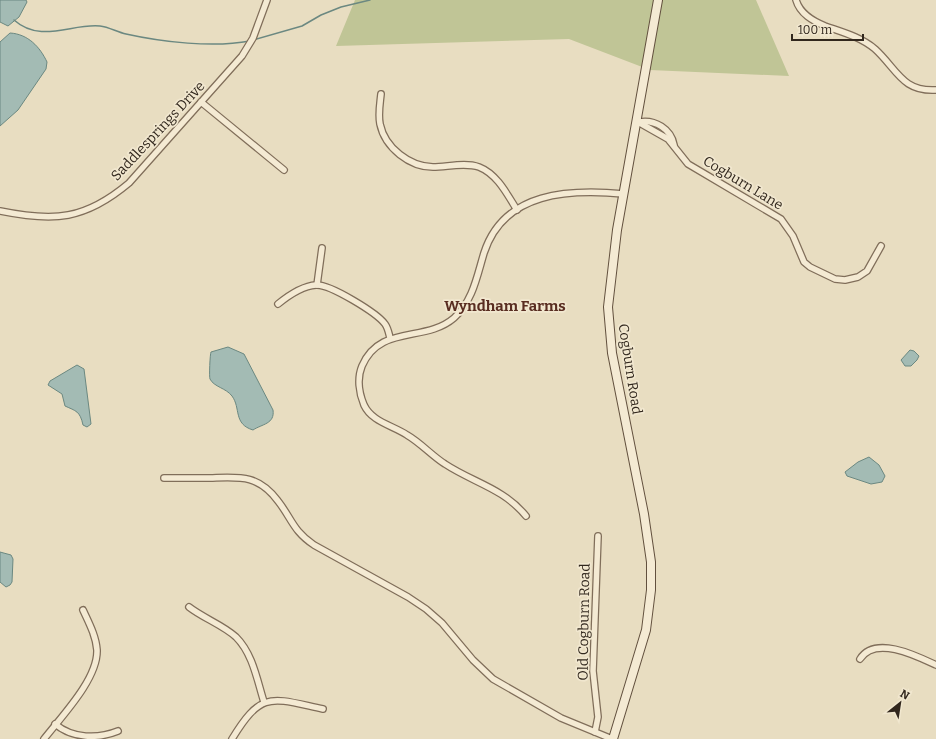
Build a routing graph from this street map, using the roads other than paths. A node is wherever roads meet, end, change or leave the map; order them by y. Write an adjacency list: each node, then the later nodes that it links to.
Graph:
1 (267, 0): 6 (street, Saddlesprings Drive)
2 (658, 0): 7 (street, Cogburn Road)
3 (796, 0): 4 (street)
4 (936, 90)
5 (381, 94): 10 (street)
6 (201, 102): 8 (street); 11 (street, Saddlesprings Drive)
7 (637, 122): 9 (street, Cogburn Road); 12 (street, Cogburn Lane)
8 (284, 170)
9 (624, 194): 10 (street); 31 (street, Cogburn Road)
10 (517, 210): 16 (street)
11 (0, 211)
12 (881, 246)
13 (322, 248): 14 (street)
14 (317, 285): 15 (street); 16 (street)
15 (278, 304)
16 (390, 338): 18 (street)
17 (164, 478): 28 (street)
18 (526, 516)
19 (598, 536): 28 (street, Old Cogburn Road)
20 (189, 607): 24 (street)
21 (83, 610): 26 (street)
22 (860, 659): 23 (street)
23 (936, 665)
24 (264, 702): 25 (street); 30 (street)
25 (323, 709)
26 (55, 724): 27 (street); 29 (street)
27 (118, 731)
28 (595, 732): 31 (street)
29 (44, 739)
30 (232, 739)
31 (613, 739)

